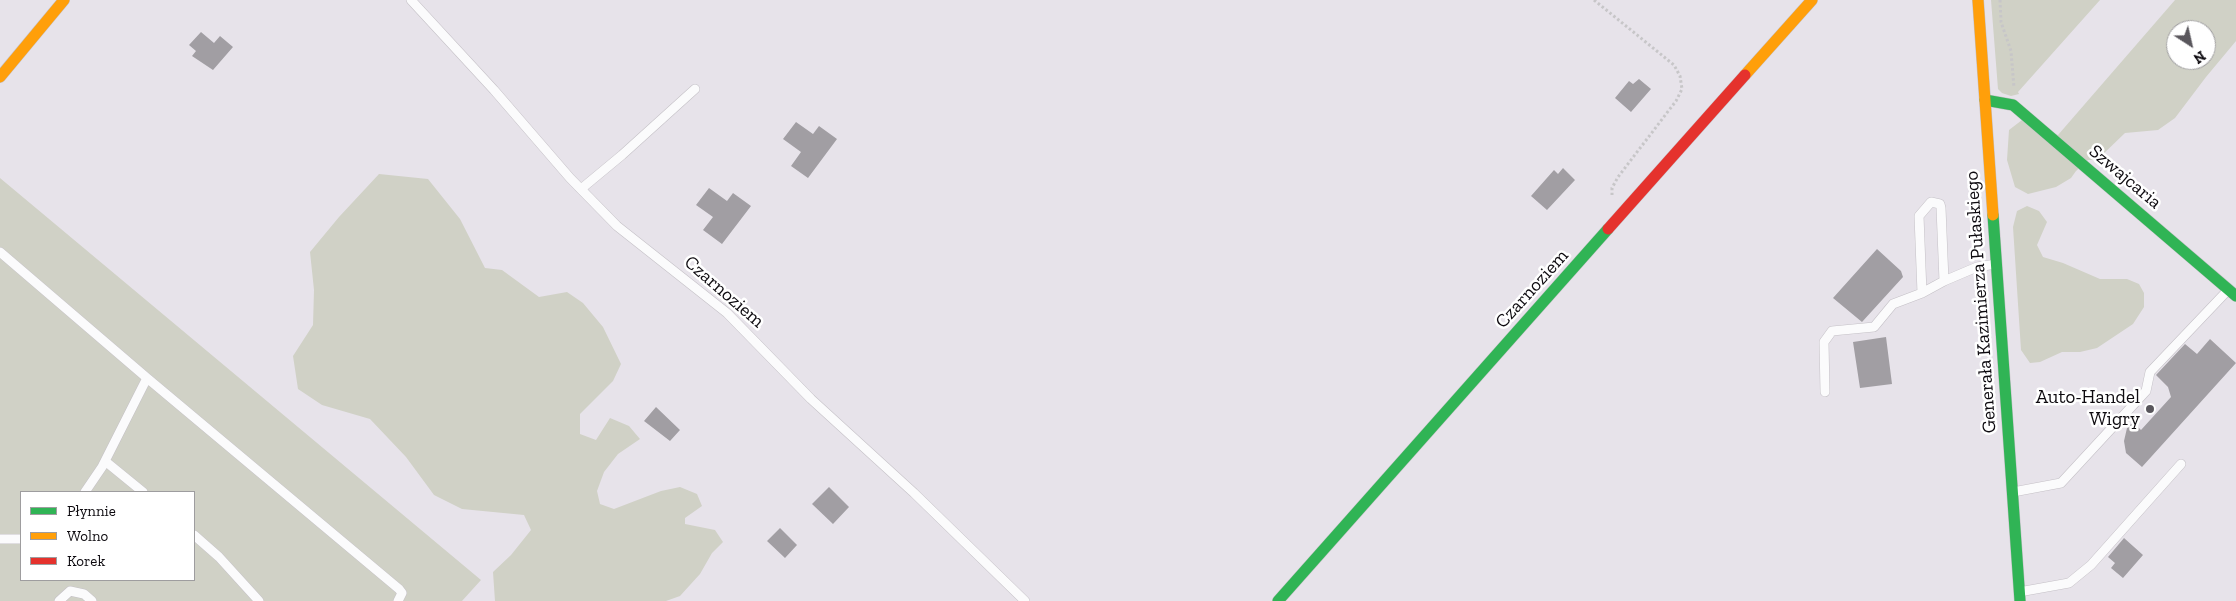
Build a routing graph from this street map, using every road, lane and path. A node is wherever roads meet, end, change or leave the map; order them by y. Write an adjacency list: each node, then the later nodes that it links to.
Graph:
1 (64, 0): 7 (street)
2 (411, 0): 11 (lane, Czarnoziem)
3 (1594, 0): 12 (path)
4 (1812, 0): 12 (street, Czarnoziem)
5 (1978, 0): 10 (street, Generała Kazimierza Pułaskiego)
6 (2000, 0): 9 (path)
7 (0, 77)
8 (695, 89): 11 (lane)
9 (2015, 95)
10 (1984, 100): 14 (street, Generała Kazimierza Pułaskiego); 16 (street, Szwajcaria)
11 (581, 189): 33 (lane, Czarnoziem)
12 (1627, 209): 34 (street, Czarnoziem)
13 (0, 252): 18 (lane)
14 (1996, 264): 15 (lane); 24 (street, Generała Kazimierza Pułaskiego)
15 (1944, 281): 17 (lane); 17 (lane)
16 (2233, 292): 24 (lane)
17 (1922, 293): 19 (lane)
18 (147, 378): 20 (lane); 32 (lane)
19 (1825, 392)
20 (105, 462): 22 (lane); 23 (lane)
21 (2181, 464): 28 (lane)
22 (86, 491)
23 (142, 491)
24 (2013, 492): 28 (street, Generała Kazimierza Pułaskiego)
25 (195, 536): 31 (lane)
26 (0, 538): 27 (lane)
27 (20, 539)
28 (2019, 596)
29 (59, 601): 30 (lane)
30 (92, 601)
31 (259, 601)
32 (398, 601)
33 (1025, 601)
34 (1278, 601)

